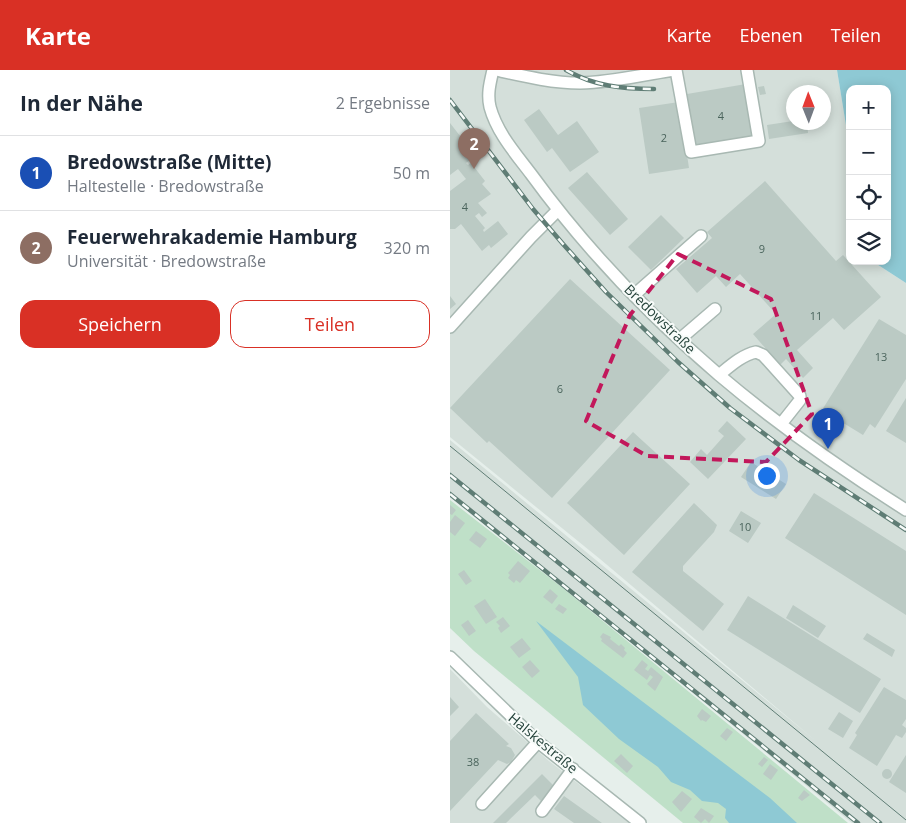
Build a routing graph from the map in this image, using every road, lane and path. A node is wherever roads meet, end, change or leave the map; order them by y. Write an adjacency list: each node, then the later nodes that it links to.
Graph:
1 (494, 70): 5 (street); 6 (street, Bredowstraße)
2 (675, 70): 3 (street); 4 (street)
3 (747, 70)
4 (643, 72): 5 (street)
5 (559, 76)
6 (558, 210): 8 (street, Bredowstraße); 10 (street)
7 (701, 236): 8 (street)
8 (634, 294): 11 (street, Bredowstraße)
9 (715, 309): 11 (street)
10 (450, 327)
11 (680, 340): 12 (street, Bredowstraße)
12 (719, 375): 13 (street, Bredowstraße); 13 (street)
13 (781, 424): 14 (street, Bredowstraße)
14 (906, 510)
15 (450, 657): 16 (street, Halskestraße)
16 (538, 742): 17 (street, Halskestraße); 18 (street)
17 (573, 769): 19 (street); 20 (street, Halskestraße)
18 (482, 804)
19 (542, 811)
20 (640, 823)

